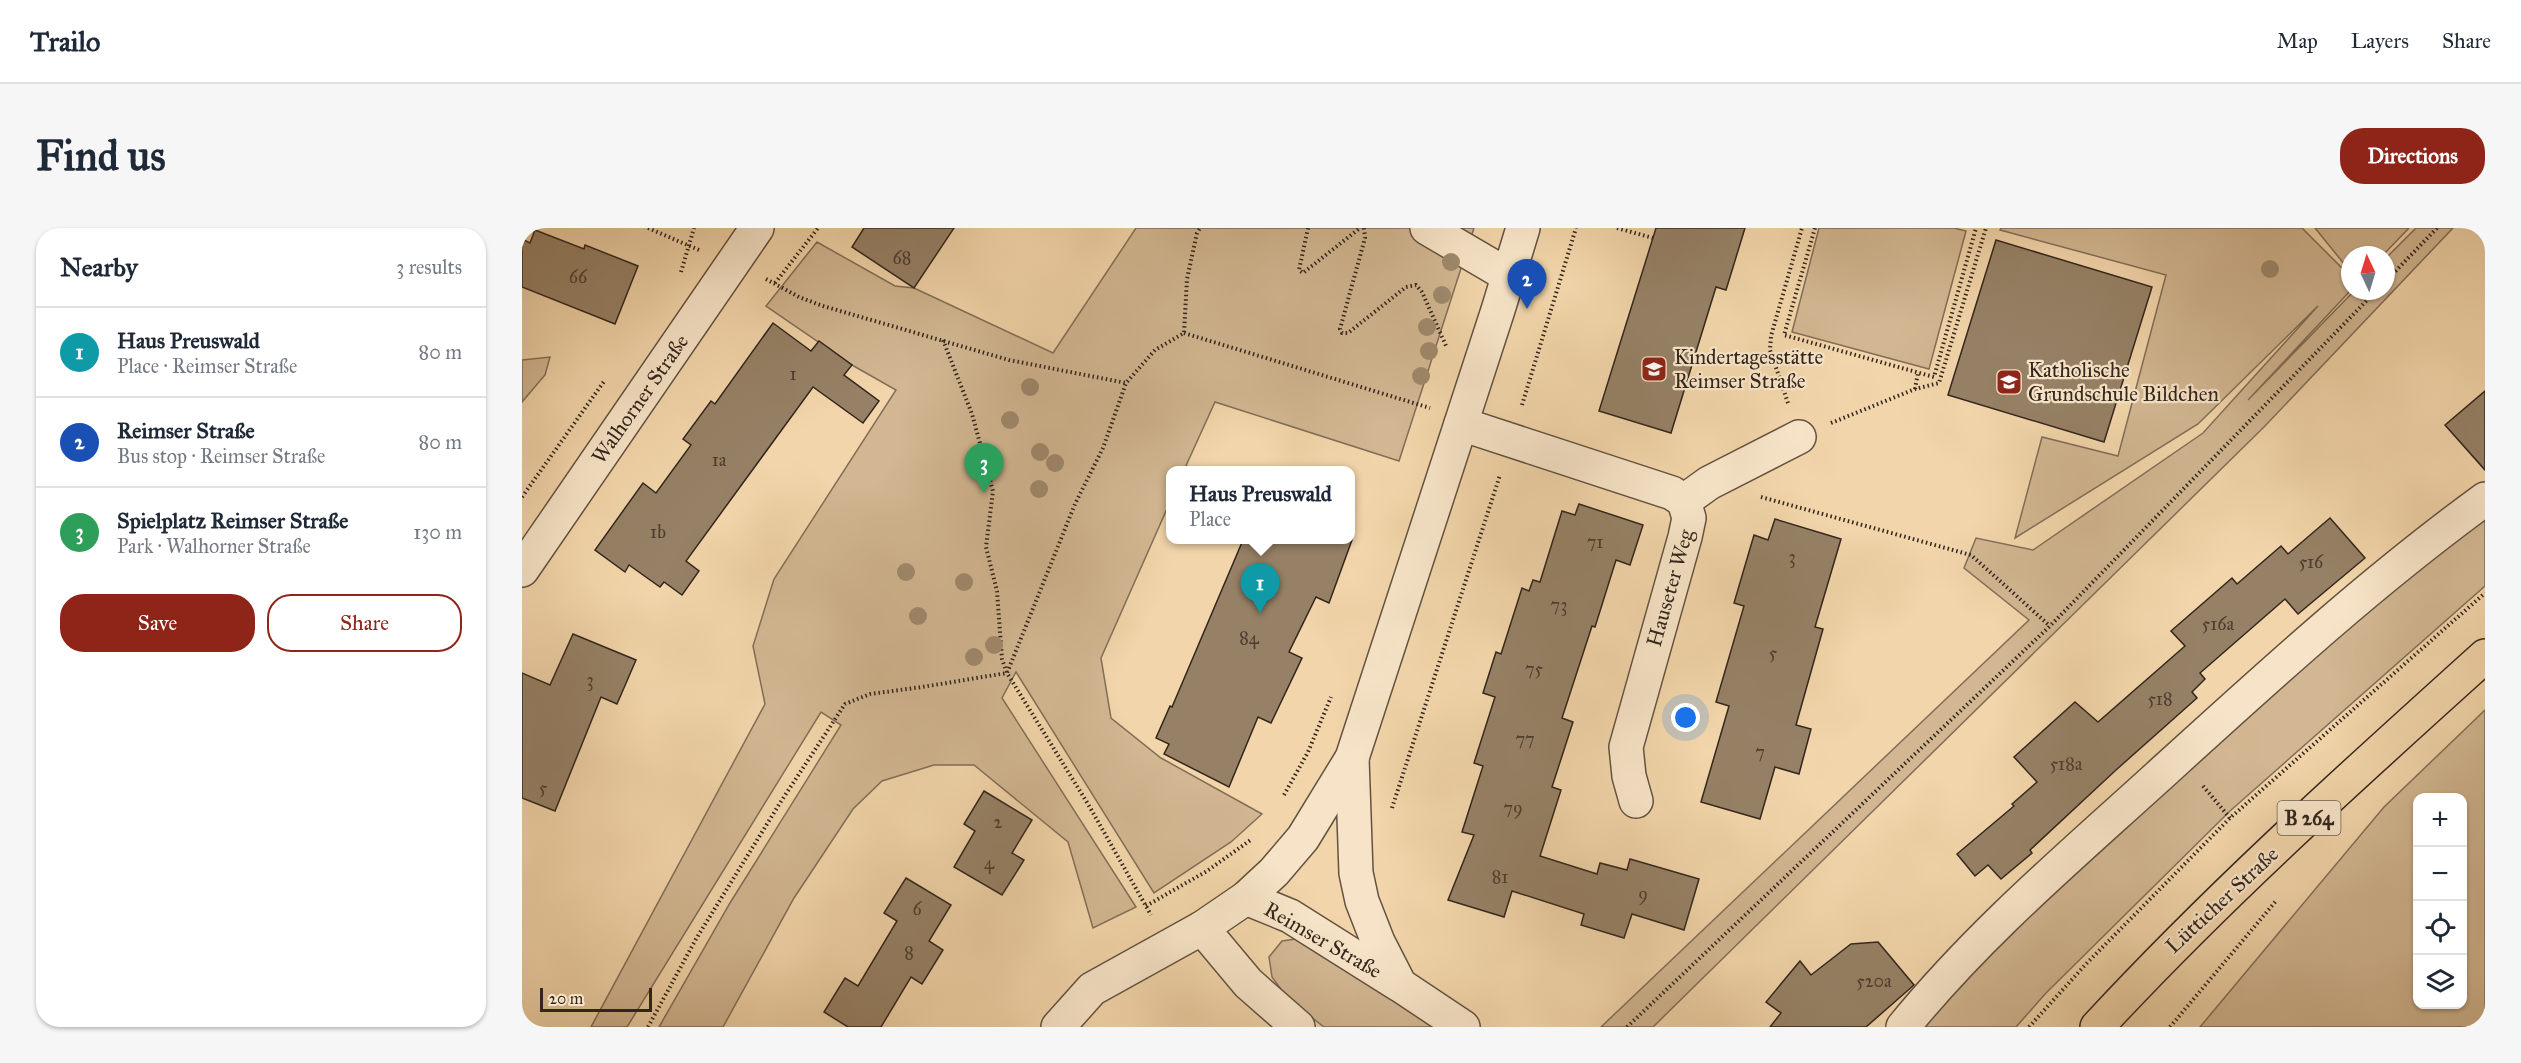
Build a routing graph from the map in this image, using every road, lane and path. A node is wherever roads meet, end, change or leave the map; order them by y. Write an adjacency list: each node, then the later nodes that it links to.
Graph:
1 (648, 228): 18 (path)
2 (694, 228): 18 (path)
3 (757, 228): 19 (street, Walhorner Straße)
4 (818, 228): 24 (path)
5 (1200, 228): 23 (path)
6 (1308, 228): 7 (path)
7 (1362, 228): 25 (path)
8 (1427, 228): 21 (street)
9 (1523, 228): 21 (street, Reimser Straße)
10 (1576, 228): 32 (path)
11 (1617, 228): 17 (path)
12 (1802, 228): 31 (path)
13 (1815, 228): 26 (path)
14 (1976, 228): 26 (path)
15 (1986, 228): 28 (path)
16 (2437, 228): 20 (path)
17 (1653, 238)
18 (689, 245): 19 (path)
19 (734, 264): 35 (street, Walhorner Straße)
20 (2395, 272)
21 (1509, 276): 30 (street, Reimser Straße)
22 (2367, 300): 37 (path)
23 (1184, 333): 27 (path); 29 (path)
24 (943, 340): 27 (path); 39 (path)
25 (1448, 349)
26 (1918, 373): 28 (path)
27 (1126, 383): 39 (path)
28 (1914, 389): 31 (path)
29 (1426, 418)
30 (1461, 424): 32 (street, Hauseter Weg); 41 (street, Reimser Straße)
31 (1799, 437): 33 (street)
32 (1510, 441): 33 (street, Hauseter Weg); 45 (path)
33 (1696, 492): 37 (path); 44 (street, Hauseter Weg)
34 (2485, 499): 42 (street)
35 (522, 570)
36 (2485, 593): 46 (path)
37 (2050, 626): 57 (path)
38 (2485, 656): 60 (main road, Lütticher Straße / B 264)
39 (1006, 673): 47 (path); 53 (path)
40 (1334, 690): 43 (path)
41 (1352, 758): 48 (street, Reimser Straße); 51 (street, Reimser Straße)
42 (2179, 758): 46 (path); 58 (street)
43 (1280, 801)
44 (1636, 801)
45 (1390, 812)
46 (2230, 818): 59 (path)
47 (1254, 838)
48 (1246, 898): 50 (street, Reimser Straße); 51 (street, Reimser Straße)
49 (2279, 898): 61 (path)
50 (1202, 928): 54 (street, Reimser Straße); 55 (street)
51 (1400, 985): 56 (street, Reimser Straße)
52 (2485, 1017): 62 (path)
53 (648, 1027)
54 (1058, 1027)
55 (1298, 1027)
56 (1464, 1027)
57 (1627, 1027)
58 (1903, 1027)
59 (2029, 1027)
60 (2097, 1027)
61 (2170, 1027)
62 (2475, 1027)

